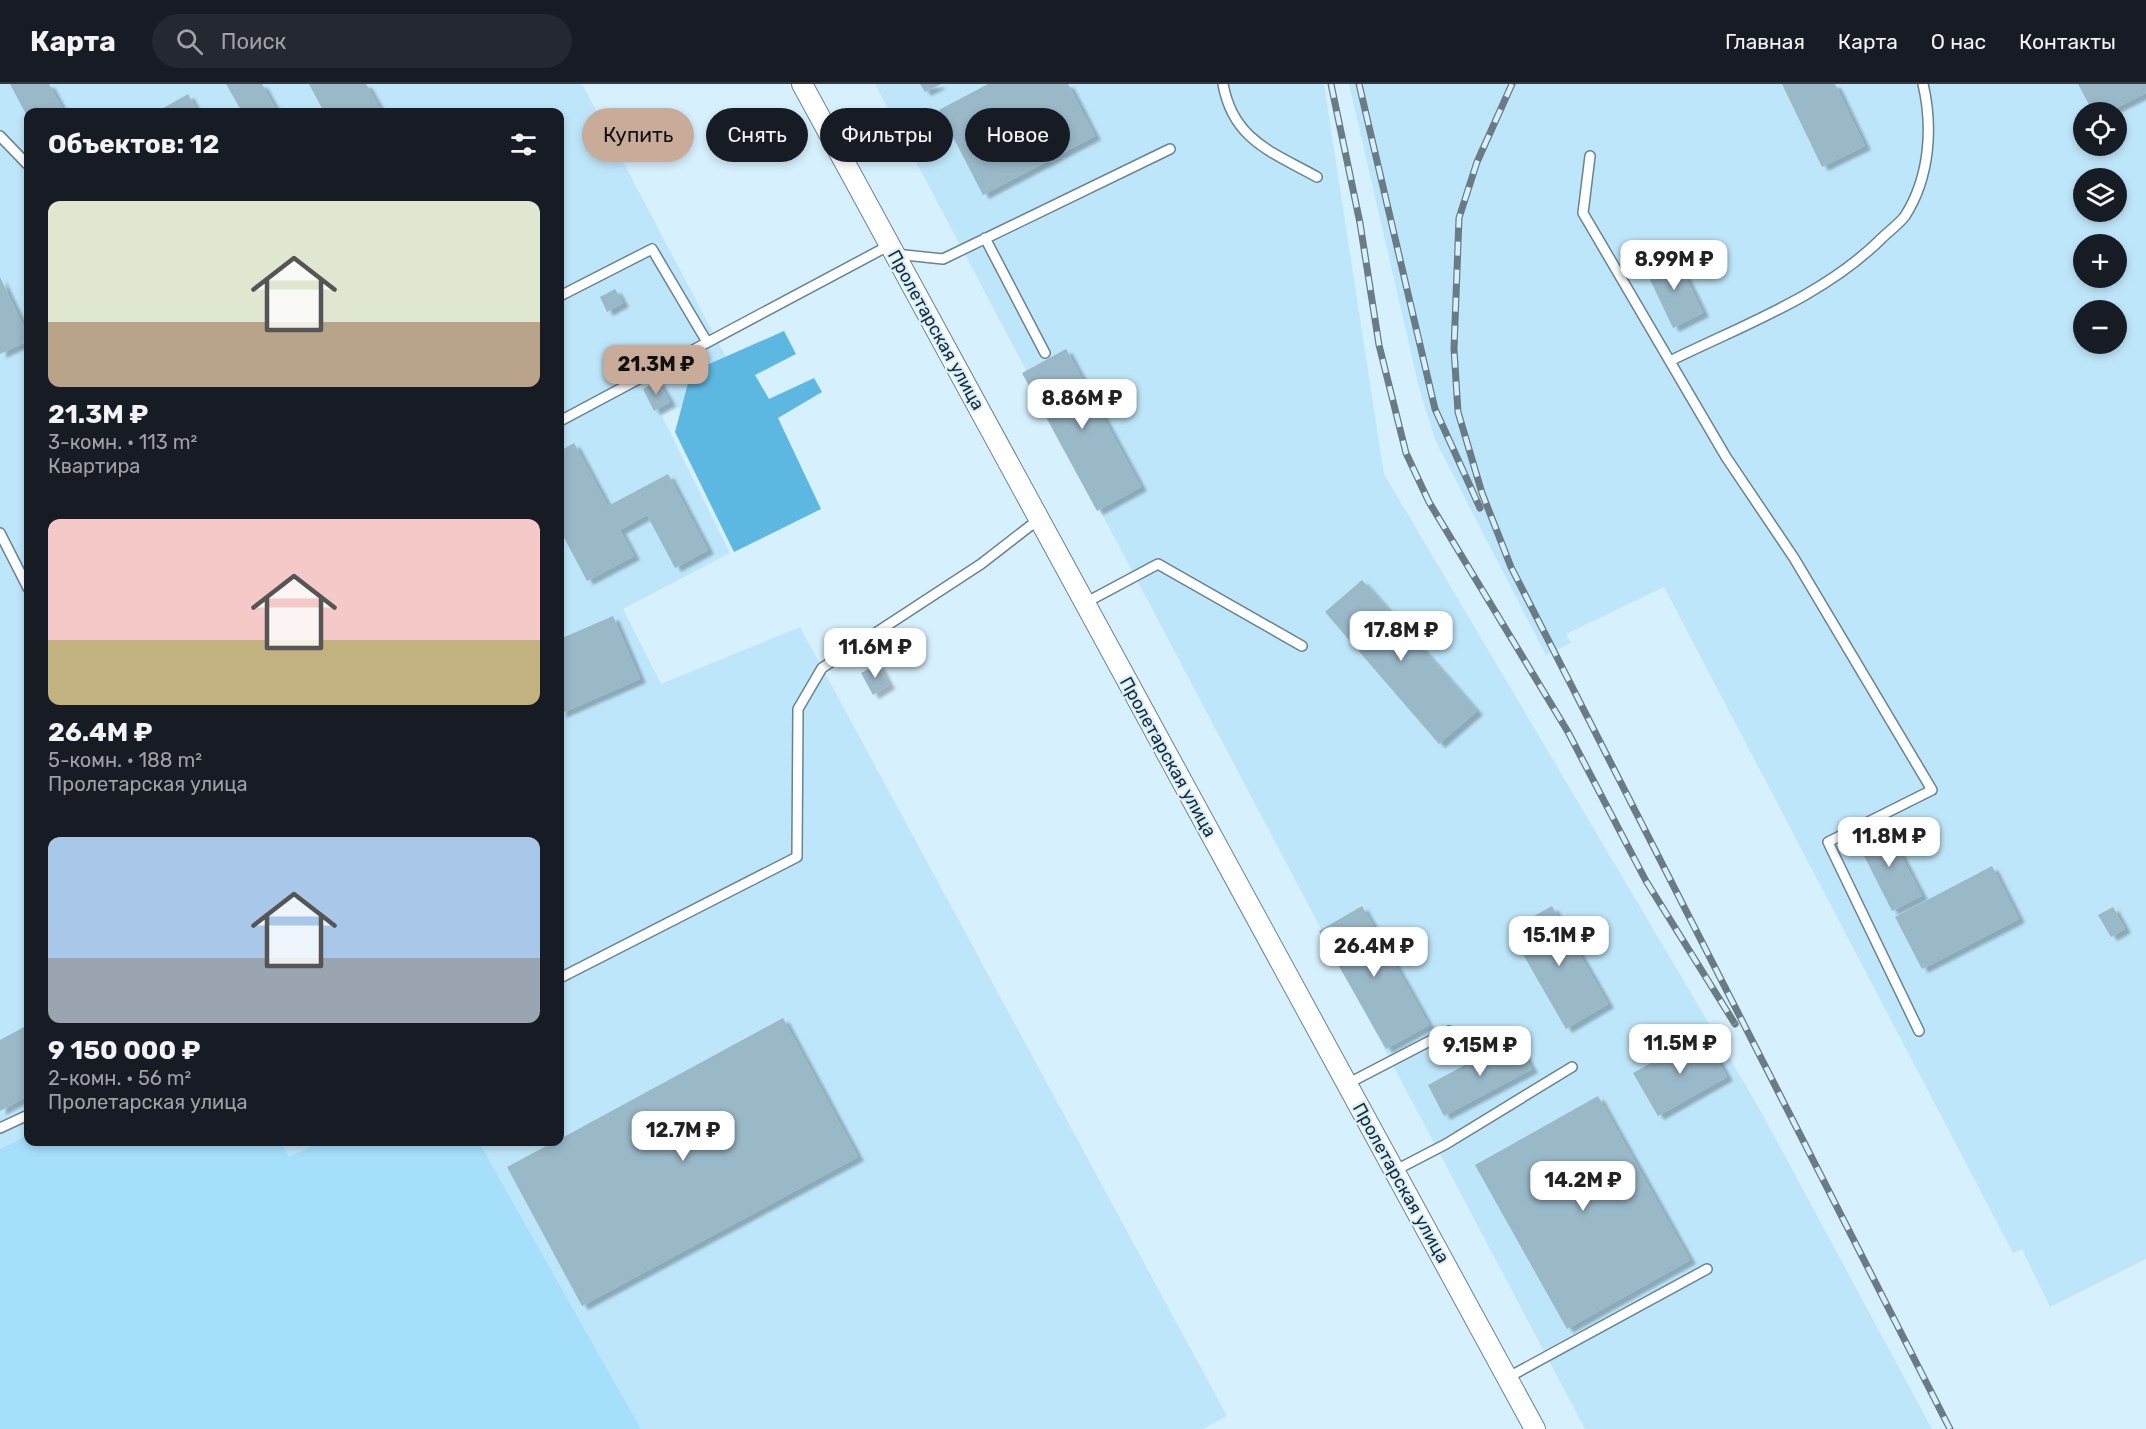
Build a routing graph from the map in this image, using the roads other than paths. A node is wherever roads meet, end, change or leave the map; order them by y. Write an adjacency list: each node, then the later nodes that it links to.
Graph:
1 (802, 84): 10 (street, Пролетарская улица)
2 (1223, 84): 8 (lane)
3 (1923, 84): 14 (lane)
4 (0, 135): 7 (lane)
5 (1170, 149): 9 (lane)
6 (1590, 156): 14 (lane)
7 (24, 162)
8 (1317, 177)
9 (985, 238): 10 (lane); 13 (lane)
10 (892, 249): 12 (lane); 16 (street, Пролетарская улица)
11 (564, 294): 12 (lane)
12 (707, 342): 15 (lane)
13 (1045, 354)
14 (1670, 361): 23 (lane)
15 (564, 419)
16 (1039, 519): 19 (street, Пролетарская улица); 21 (lane)
17 (0, 533): 18 (lane)
18 (24, 580)
19 (1085, 603): 20 (lane); 25 (street, Пролетарская улица)
20 (1302, 646)
21 (564, 976)
22 (1449, 1031): 25 (lane)
23 (1919, 1031)
24 (1572, 1067): 28 (lane)
25 (1347, 1084): 28 (street, Пролетарская улица)
26 (24, 1117): 27 (lane)
27 (0, 1128)
28 (1394, 1171): 30 (street, Пролетарская улица)
29 (1707, 1269): 30 (lane)
30 (1507, 1378): 31 (street, Пролетарская улица)
31 (1535, 1429)

